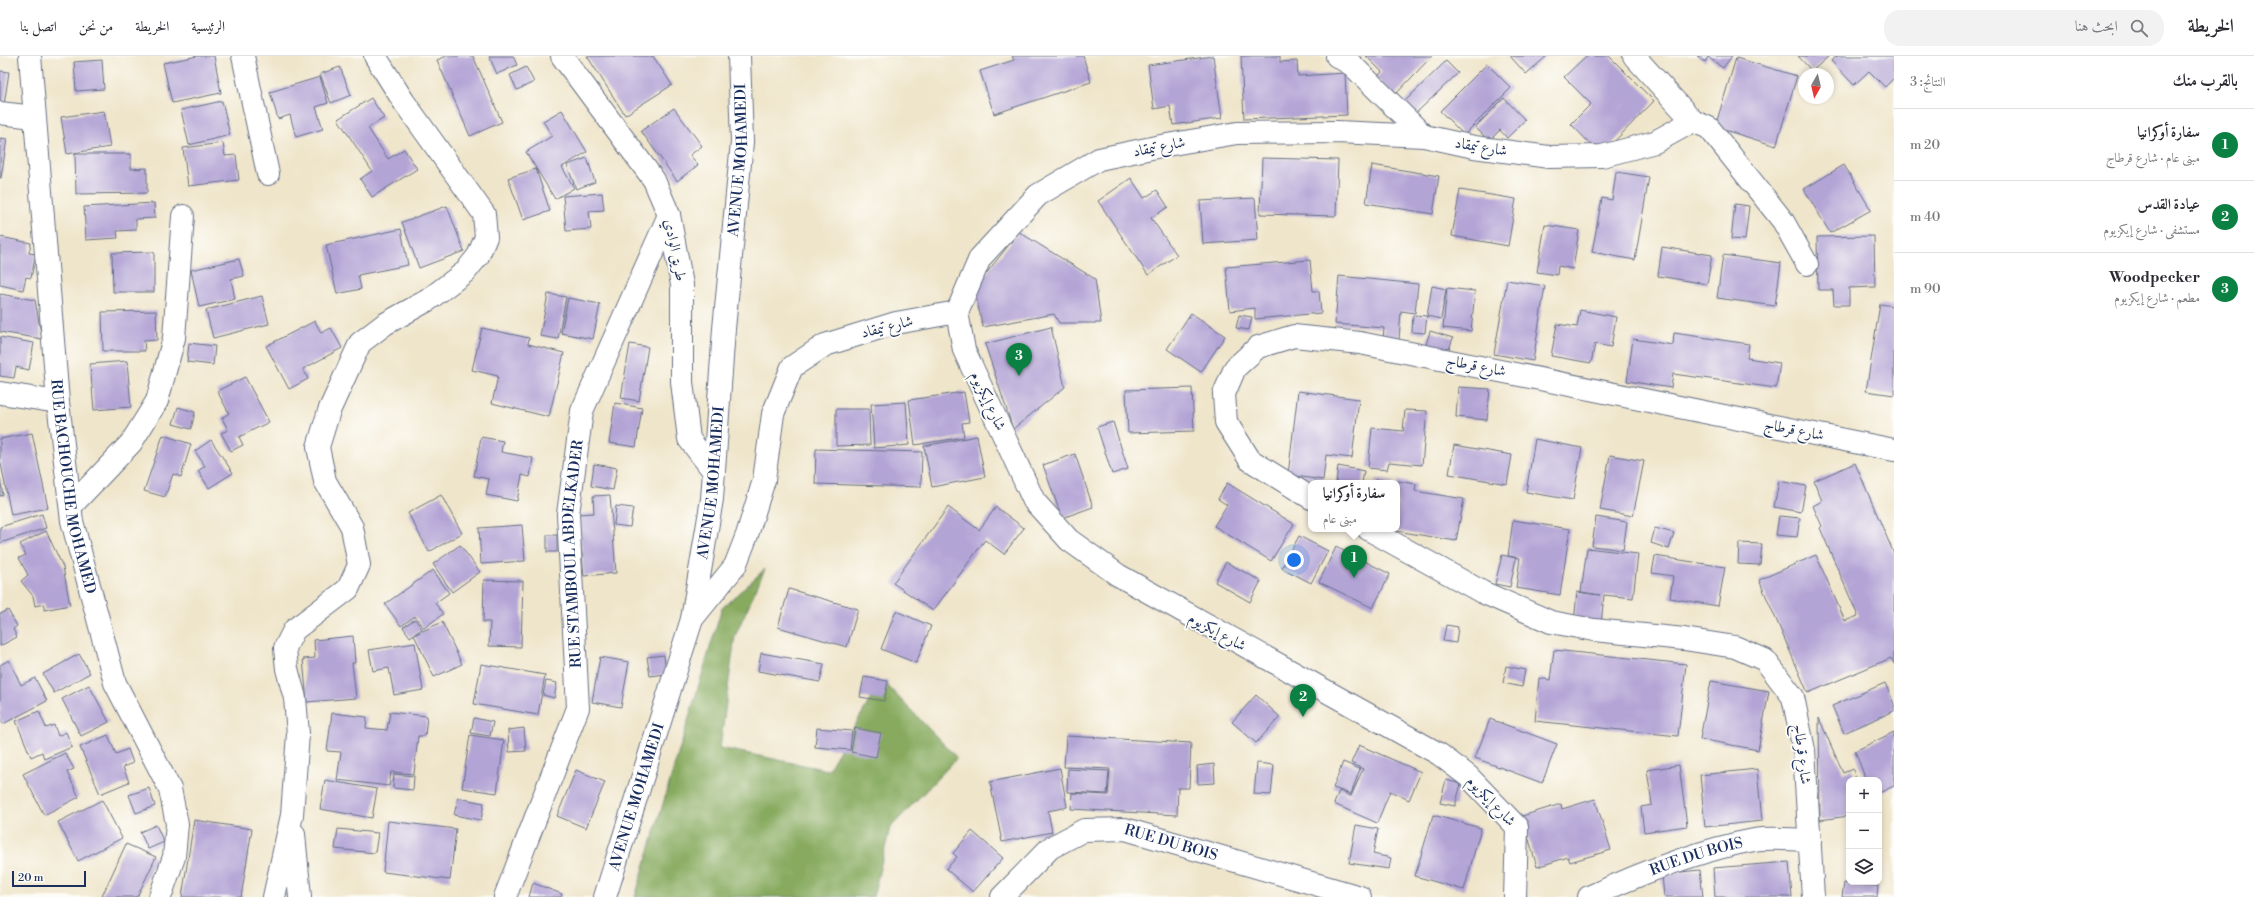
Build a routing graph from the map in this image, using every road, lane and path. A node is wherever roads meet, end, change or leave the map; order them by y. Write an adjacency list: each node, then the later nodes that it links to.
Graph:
1 (30, 56): 9 (street, RUE BACHOUCHE MOHAMED)
2 (243, 56): 12 (street)
3 (375, 56): 25 (street)
4 (562, 56): 13 (street, طريق الوادي)
5 (739, 56): 20 (street, AVENUE MOHAMEDI)
6 (1337, 56): 11 (street)
7 (1634, 56): 10 (street)
8 (0, 113): 9 (street)
9 (34, 118): 18 (street, RUE BACHOUCHE MOHAMED)
10 (1693, 122): 11 (street, شارع تيمقاد); 15 (street)
11 (1424, 136): 16 (street, شارع تيمقاد)
12 (268, 174)
13 (668, 215): 20 (street, طريق الوادي); 30 (street, RUE STAMBOUL ABDELKADER)
14 (183, 216): 22 (street)
15 (1807, 264)
16 (957, 312): 24 (street, شارع تيمقاد); 34 (street, شارع إيكزيوم)
17 (0, 393): 18 (street)
18 (58, 402): 22 (street, RUE BACHOUCHE MOHAMED)
19 (1894, 450): 21 (street, شارع قرطاج)
20 (712, 469): 24 (street, AVENUE MOHAMEDI)
21 (1308, 496)
22 (71, 506): 27 (street, RUE BACHOUCHE MOHAMED)
23 (1373, 532): 26 (street, شارع قرطاج)
24 (692, 619): 31 (street, AVENUE MOHAMEDI)
25 (292, 815): 28 (street); 29 (street)
26 (1810, 840): 35 (street, RUE DU BOIS); 36 (street, شارع قرطاج)
27 (160, 897)
28 (274, 897)
29 (300, 897)
30 (505, 897)
31 (605, 897)
32 (1002, 897): 33 (street, RUE DU BOIS)
33 (1360, 897)
34 (1515, 897)
35 (1589, 897)
36 (1813, 897)

